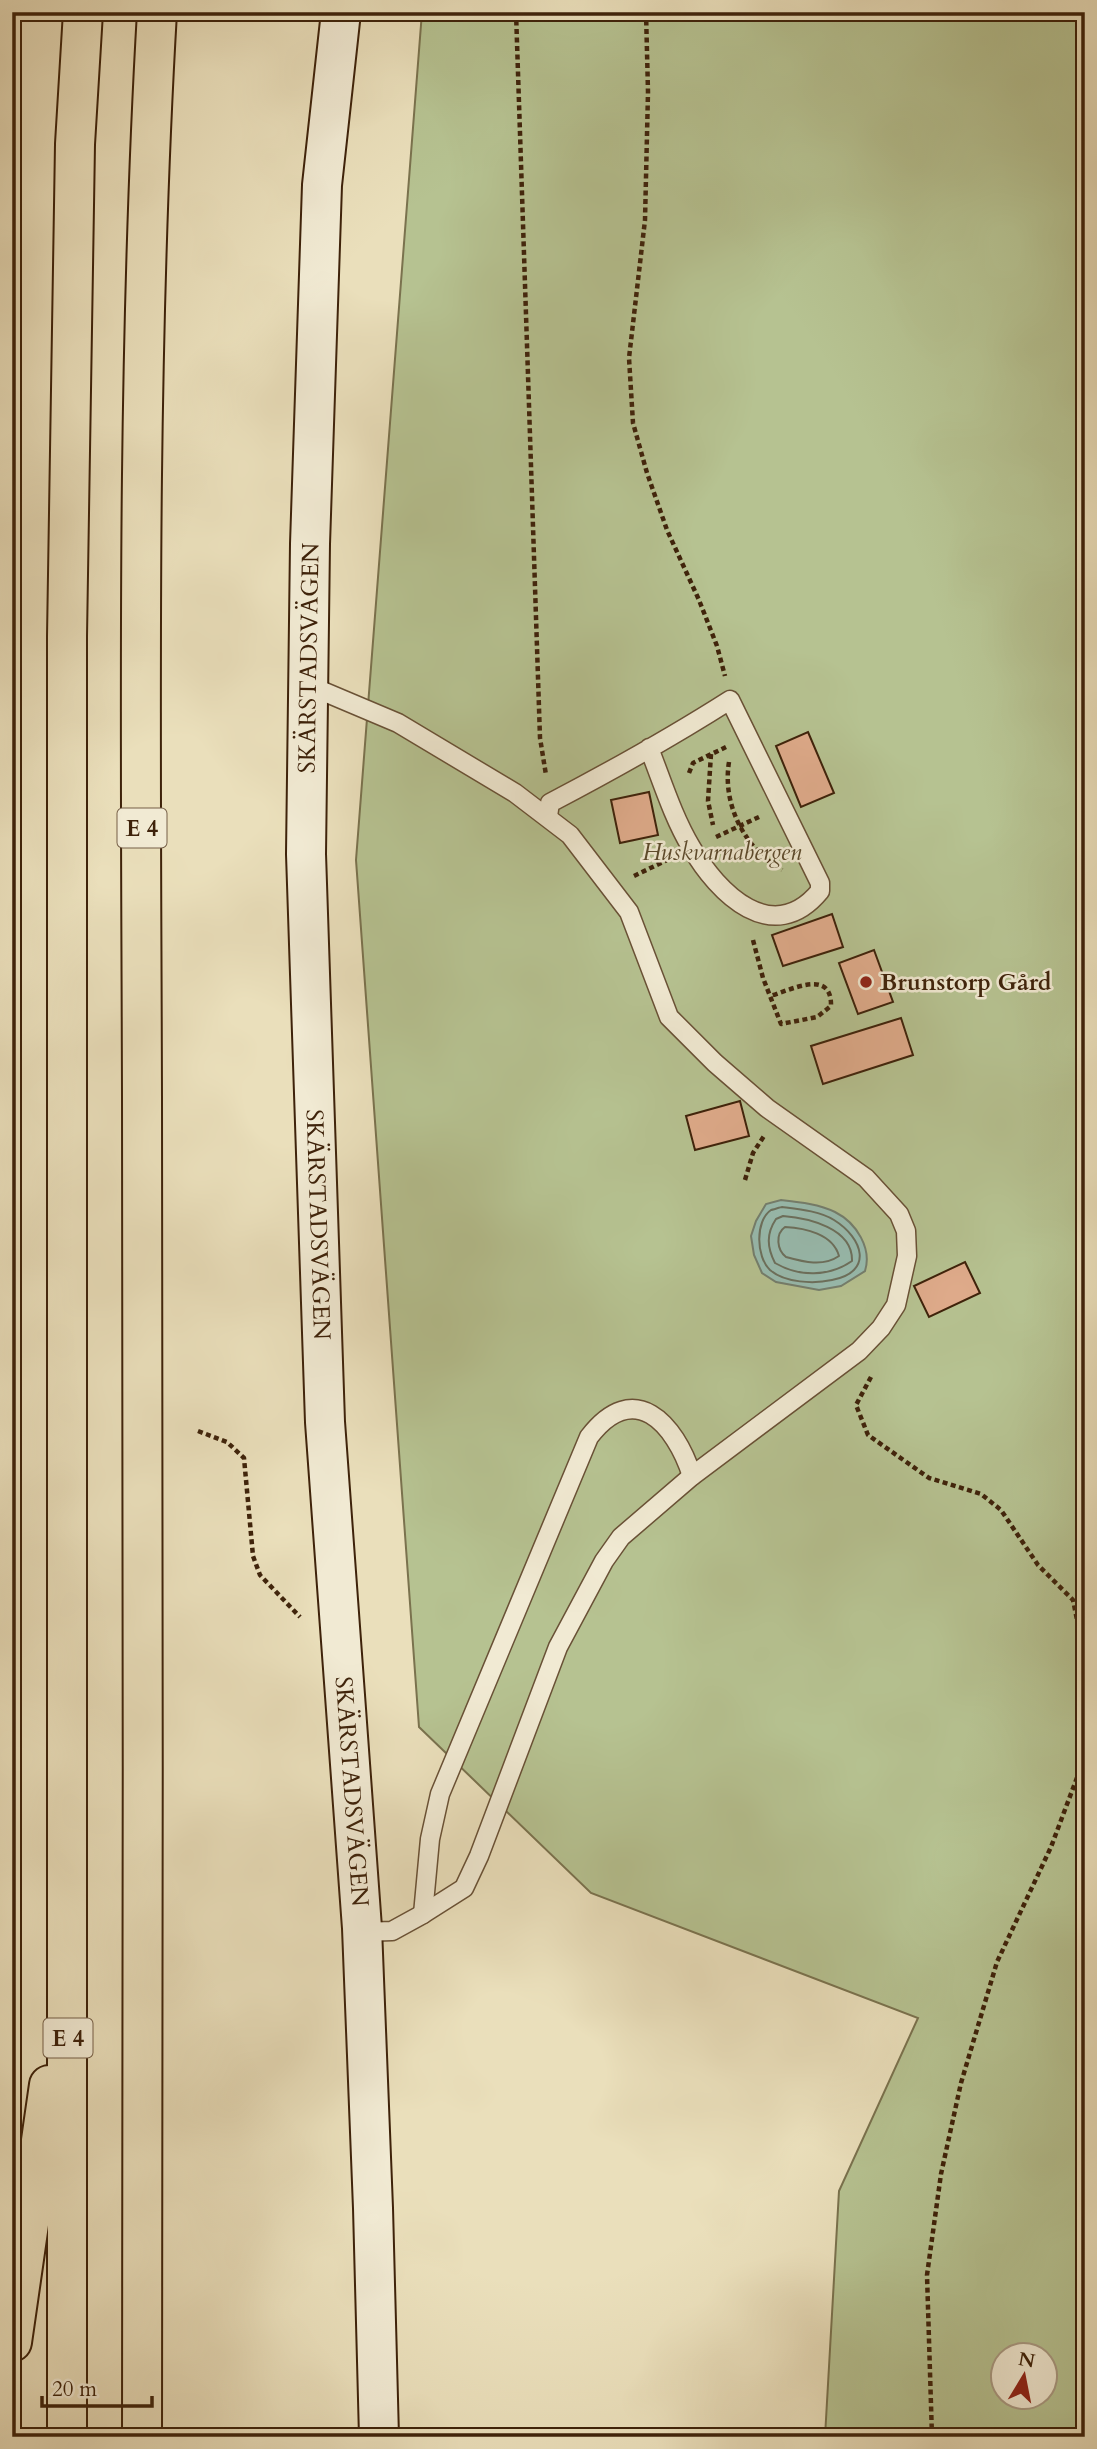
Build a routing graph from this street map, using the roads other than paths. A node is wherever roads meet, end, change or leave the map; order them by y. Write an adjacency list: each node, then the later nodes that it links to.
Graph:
1 (83, 12): 10 (highway, E 4)
2 (158, 12): 13 (highway, E 4)
3 (341, 12): 4 (main road, SKÄRSTADSVÄGEN)
4 (308, 685): 6 (lane); 9 (main road, SKÄRSTADSVÄGEN)
5 (649, 748): 5 (lane); 6 (lane)
6 (549, 810): 7 (lane)
7 (692, 1476): 8 (lane); 8 (lane)
8 (423, 1914): 9 (lane)
9 (362, 1932): 14 (main road, SKÄRSTADSVÄGEN)
10 (68, 1951): 11 (highway); 12 (highway, E 4)
11 (12, 2342)
12 (67, 2437)
13 (142, 2437)
14 (379, 2437)

